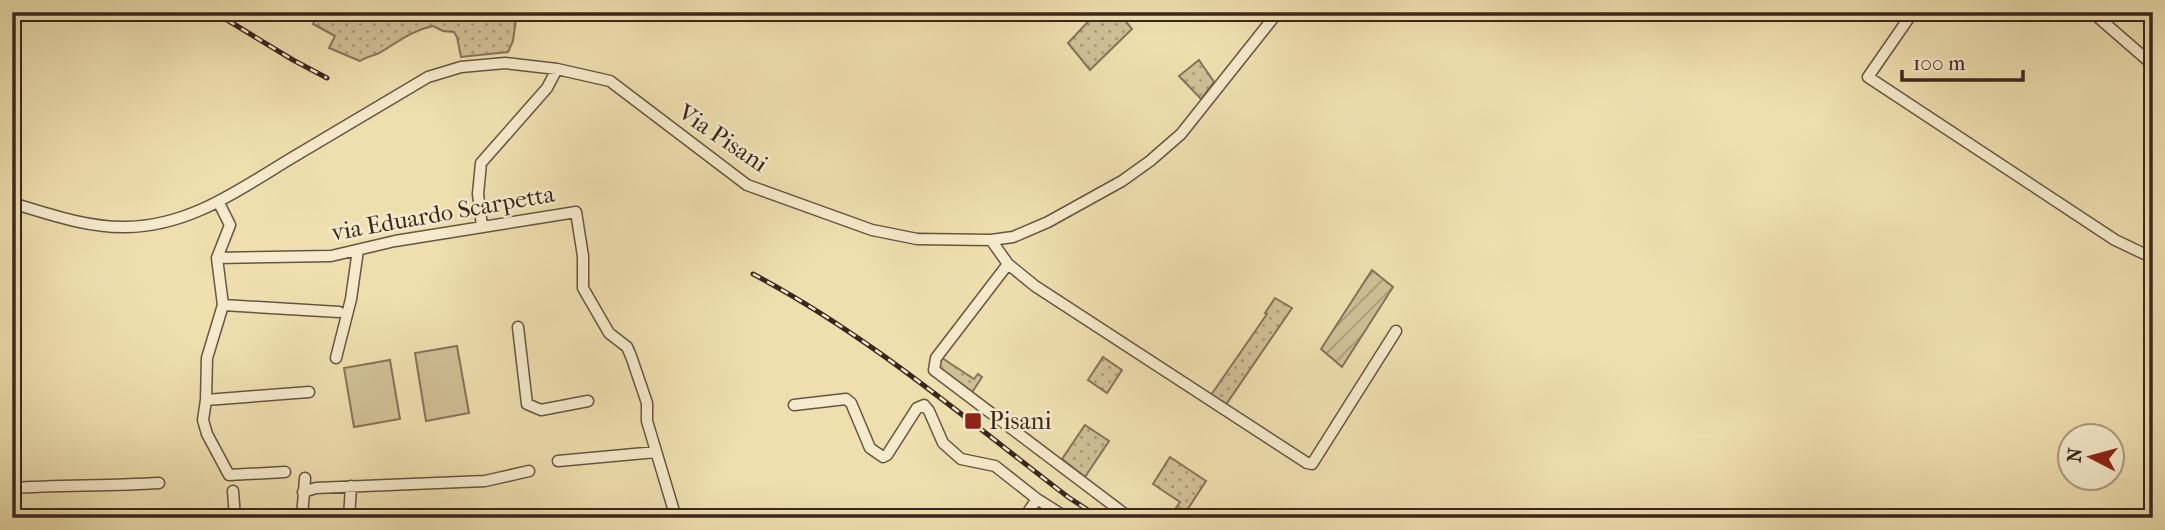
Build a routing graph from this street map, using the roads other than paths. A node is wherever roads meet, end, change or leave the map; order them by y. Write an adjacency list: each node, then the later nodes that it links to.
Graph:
1 (1278, 12): 9 (street, Via Pisani)
2 (1913, 12): 12 (street)
3 (2092, 12): 4 (street)
4 (2153, 65)
5 (557, 69): 6 (street, Via Pisani); 8 (street); 9 (street, Via Pisani)
6 (219, 202): 7 (street, Via Pisani); 11 (street)
7 (12, 203)
8 (482, 226): 10 (street, via Eduardo Scarpetta); 23 (street, via Eduardo Scarpetta)
9 (991, 240): 13 (street)
10 (358, 250): 11 (street, via Eduardo Scarpetta); 18 (street)
11 (217, 258): 14 (street)
12 (2153, 258)
13 (1008, 264): 17 (street); 40 (street)
14 (223, 305): 15 (street); 20 (street)
15 (339, 312)
16 (518, 327): 21 (street)
17 (1396, 331)
18 (335, 358)
19 (309, 392): 20 (street)
20 (206, 400): 26 (street)
21 (588, 401)
22 (793, 405): 33 (street)
23 (656, 452): 24 (street); 38 (street, via Eduardo Scarpetta)
24 (558, 461)
25 (529, 471): 29 (street)
26 (285, 472)
27 (305, 478): 32 (street)
28 (159, 483): 30 (street)
29 (351, 486): 32 (street); 37 (street)
30 (12, 488)
31 (233, 491): 35 (street)
32 (303, 492): 36 (street)
33 (1037, 499): 34 (street); 39 (street)
34 (1063, 517)
35 (235, 518)
36 (302, 518)
37 (349, 518)
38 (676, 518)
39 (1024, 518)
40 (1130, 518)

